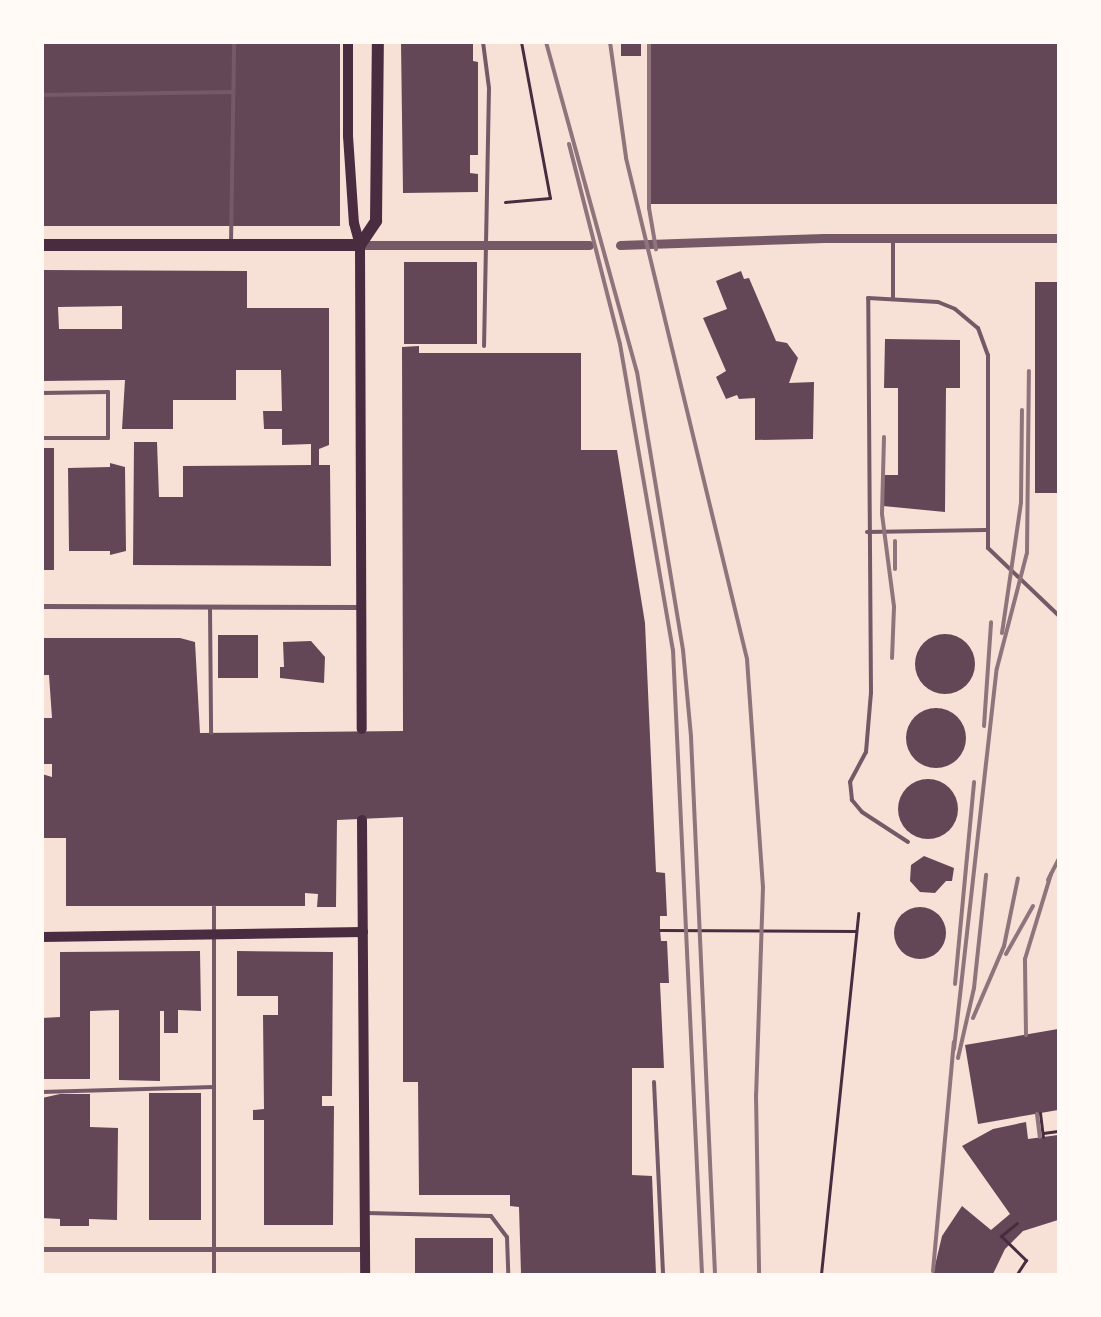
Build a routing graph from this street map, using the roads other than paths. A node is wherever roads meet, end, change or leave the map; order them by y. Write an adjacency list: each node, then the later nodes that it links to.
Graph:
1 (234, 42): 5 (lane)
2 (348, 42): 12 (main road)
3 (378, 42): 12 (main road)
4 (483, 42): 13 (lane)
5 (233, 92): 6 (lane); 11 (lane)
6 (42, 95)
7 (893, 237): 8 (street); 14 (street); 15 (lane)
8 (1058, 238)
9 (589, 244): 13 (street)
10 (42, 245): 11 (main road)
11 (230, 245): 12 (main road)
12 (360, 245): 13 (street); 23 (main road)
13 (488, 245): 16 (lane)
14 (620, 246)
15 (893, 298): 19 (lane); 20 (lane)
16 (484, 346)
17 (42, 393): 18 (lane)
18 (42, 438)
19 (986, 530): 20 (lane); 24 (lane)
20 (867, 532): 28 (lane)
21 (42, 606): 22 (street)
22 (210, 607): 23 (street); 26 (lane)
23 (362, 607): 25 (main road)
24 (1058, 615)
25 (362, 729)
26 (211, 732)
27 (362, 820): 30 (main road)
28 (908, 842)
29 (214, 907): 31 (lane)
30 (363, 932): 31 (main road); 36 (main road)
31 (216, 936): 32 (main road); 34 (lane)
32 (42, 937)
33 (654, 1082): 43 (lane)
34 (214, 1087): 35 (lane); 38 (lane)
35 (42, 1092)
36 (364, 1212): 39 (main road); 42 (lane)
37 (42, 1249): 38 (street)
38 (214, 1249): 39 (street); 40 (lane)
39 (364, 1249): 41 (main road)
40 (214, 1274)
41 (365, 1274)
42 (508, 1274)
43 (663, 1274)

